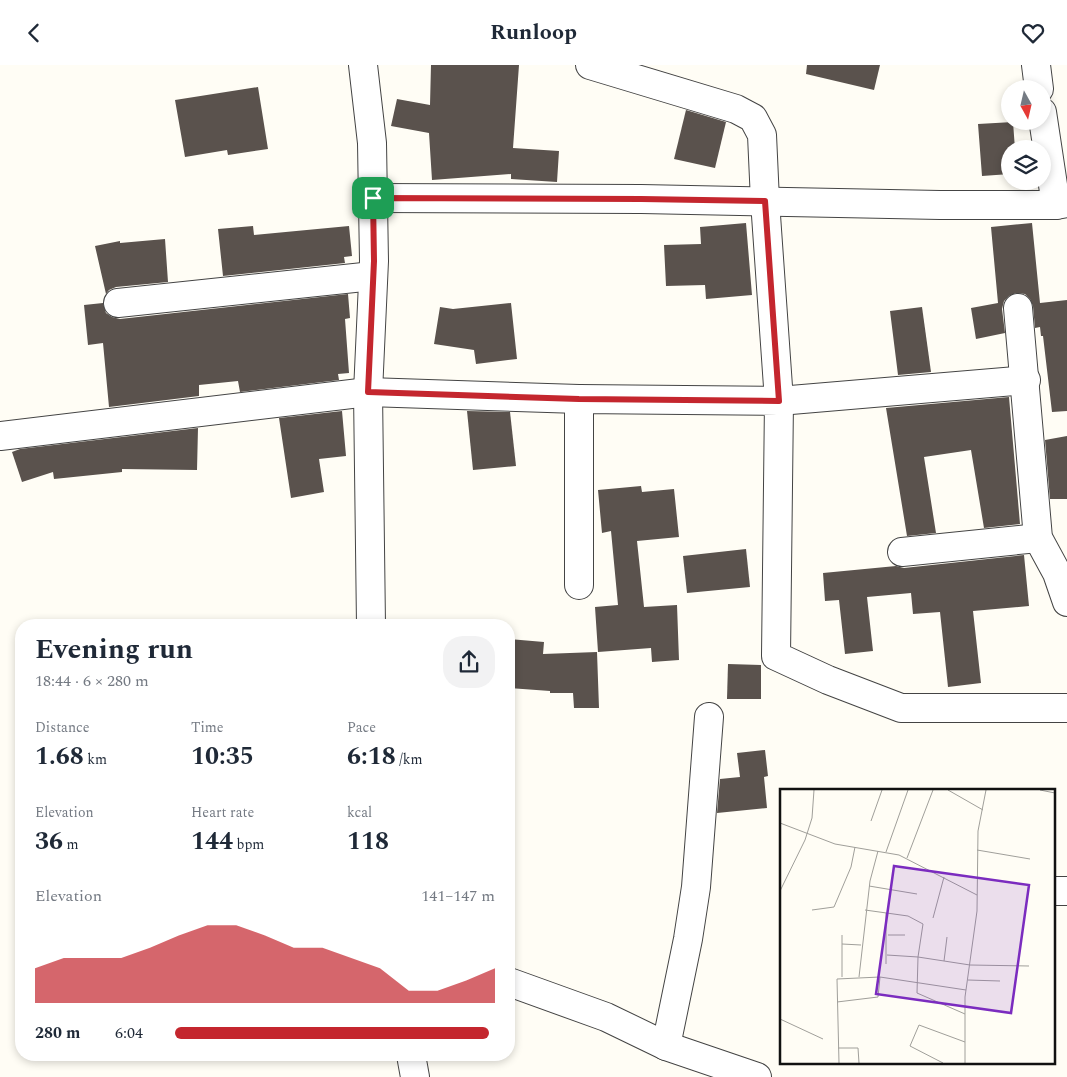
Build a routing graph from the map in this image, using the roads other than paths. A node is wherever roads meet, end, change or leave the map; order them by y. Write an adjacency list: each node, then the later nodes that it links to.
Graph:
1 (363, 65): 6 (street)
2 (590, 65): 7 (street)
3 (1036, 65): 4 (street)
4 (1038, 80)
5 (1046, 130): 8 (street)
6 (373, 198): 7 (street); 9 (street)
7 (765, 201): 8 (street); 15 (street)
8 (1062, 204)
9 (373, 276): 10 (street); 13 (street)
10 (118, 303)
11 (1018, 308): 12 (street)
12 (1026, 380): 15 (street); 17 (street)
13 (368, 392): 14 (street); 16 (street); 21 (street)
14 (579, 399): 15 (street); 19 (street)
15 (779, 401): 22 (street)
16 (0, 437)
17 (1038, 538): 18 (street); 20 (street)
18 (902, 552)
19 (580, 585)
20 (1067, 602)
21 (371, 619)
22 (1067, 708)
23 (709, 717): 27 (street)
24 (1054, 891): 25 (street)
25 (1067, 891)
26 (515, 984): 27 (street)
27 (666, 1046): 30 (street)
28 (412, 1061): 29 (street)
29 (415, 1077)
30 (757, 1077)

